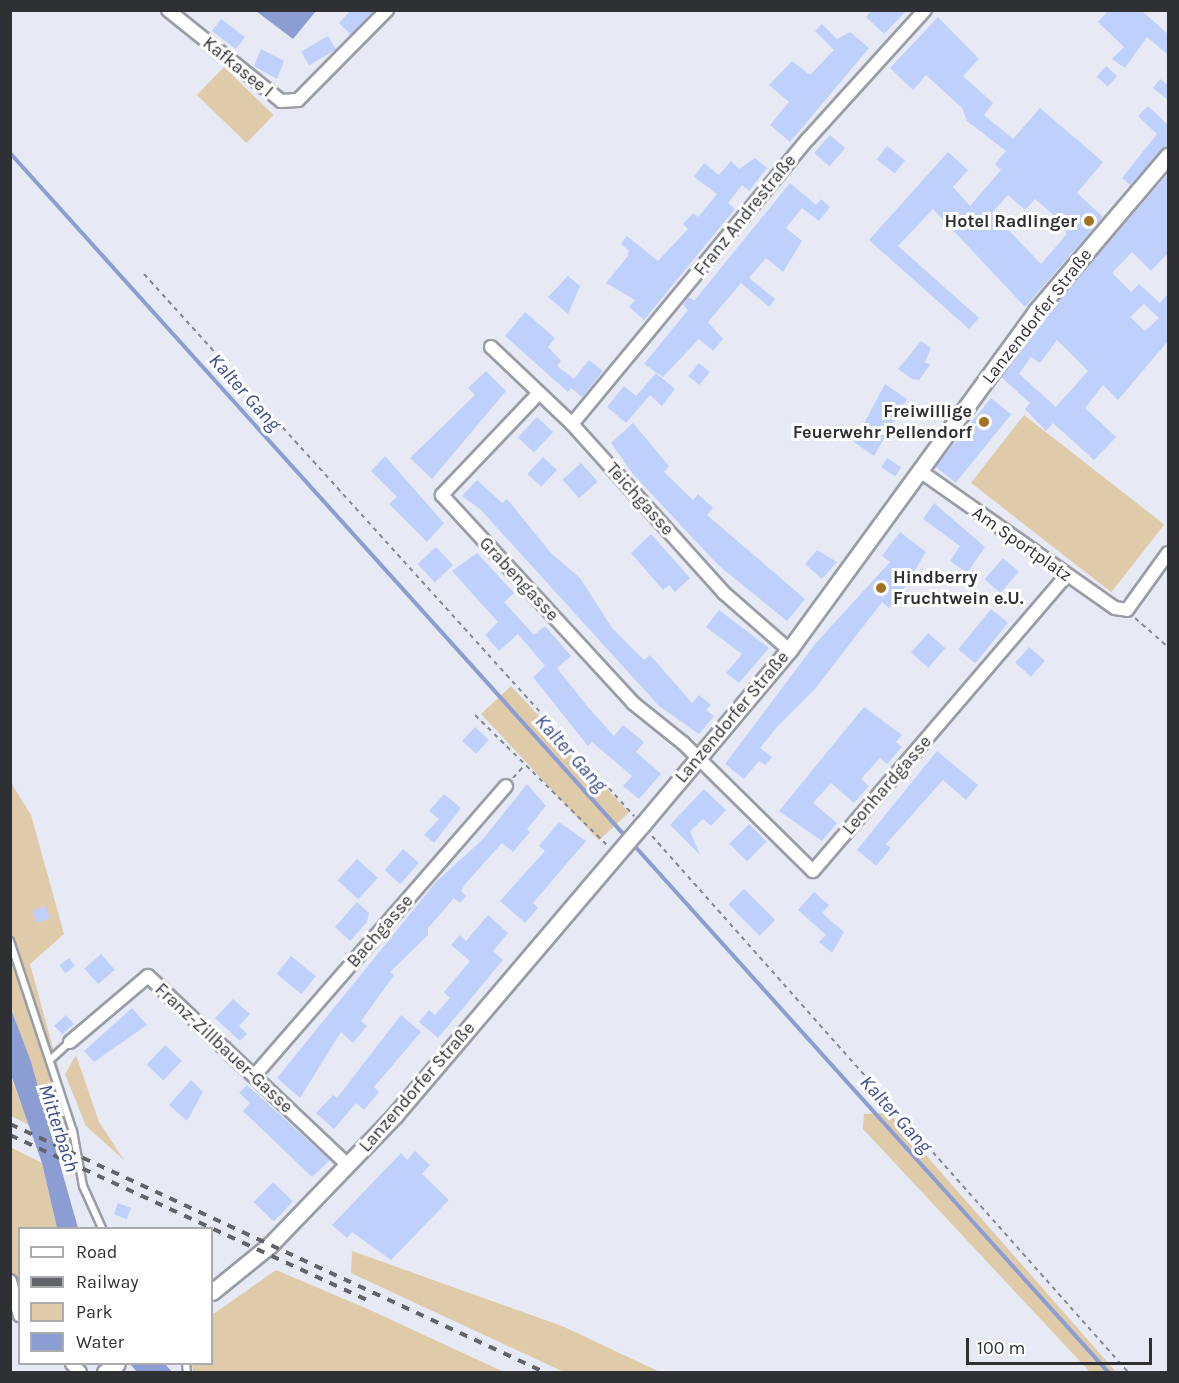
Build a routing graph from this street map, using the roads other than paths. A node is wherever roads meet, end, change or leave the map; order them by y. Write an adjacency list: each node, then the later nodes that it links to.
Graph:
1 (168, 10): 2 (street, Kafkasee I)
2 (387, 10)
3 (924, 10): 7 (street, Franz Andrestraße)
4 (1168, 156): 8 (street, Lanzendorfer Straße)
5 (491, 347): 6 (street, Teichgasse)
6 (539, 393): 7 (street, Teichgasse); 12 (street, Grabengasse)
7 (572, 424): 11 (street, Teichgasse)
8 (920, 471): 10 (street, Am Sportplatz); 11 (street, Lanzendorfer Straße)
9 (1168, 553): 10 (street, Am Sportplatz)
10 (1066, 576): 12 (street, Leonhardgasse)
11 (789, 650): 12 (street, Lanzendorfer Straße)
12 (696, 760): 18 (street, Lanzendorfer Straße)
13 (506, 786): 17 (street, Bachgasse)
14 (10, 941): 16 (lane)
15 (70, 1042): 16 (lane); 17 (street, Franz-Zillbauer-Gasse)
16 (51, 1059): 19 (lane)
17 (254, 1076): 18 (street, Franz-Zillbauer-Gasse)
18 (348, 1165): 21 (street, Lanzendorfer Straße)
19 (102, 1227)
20 (10, 1281): 22 (street)
21 (213, 1291)
22 (18, 1310)

